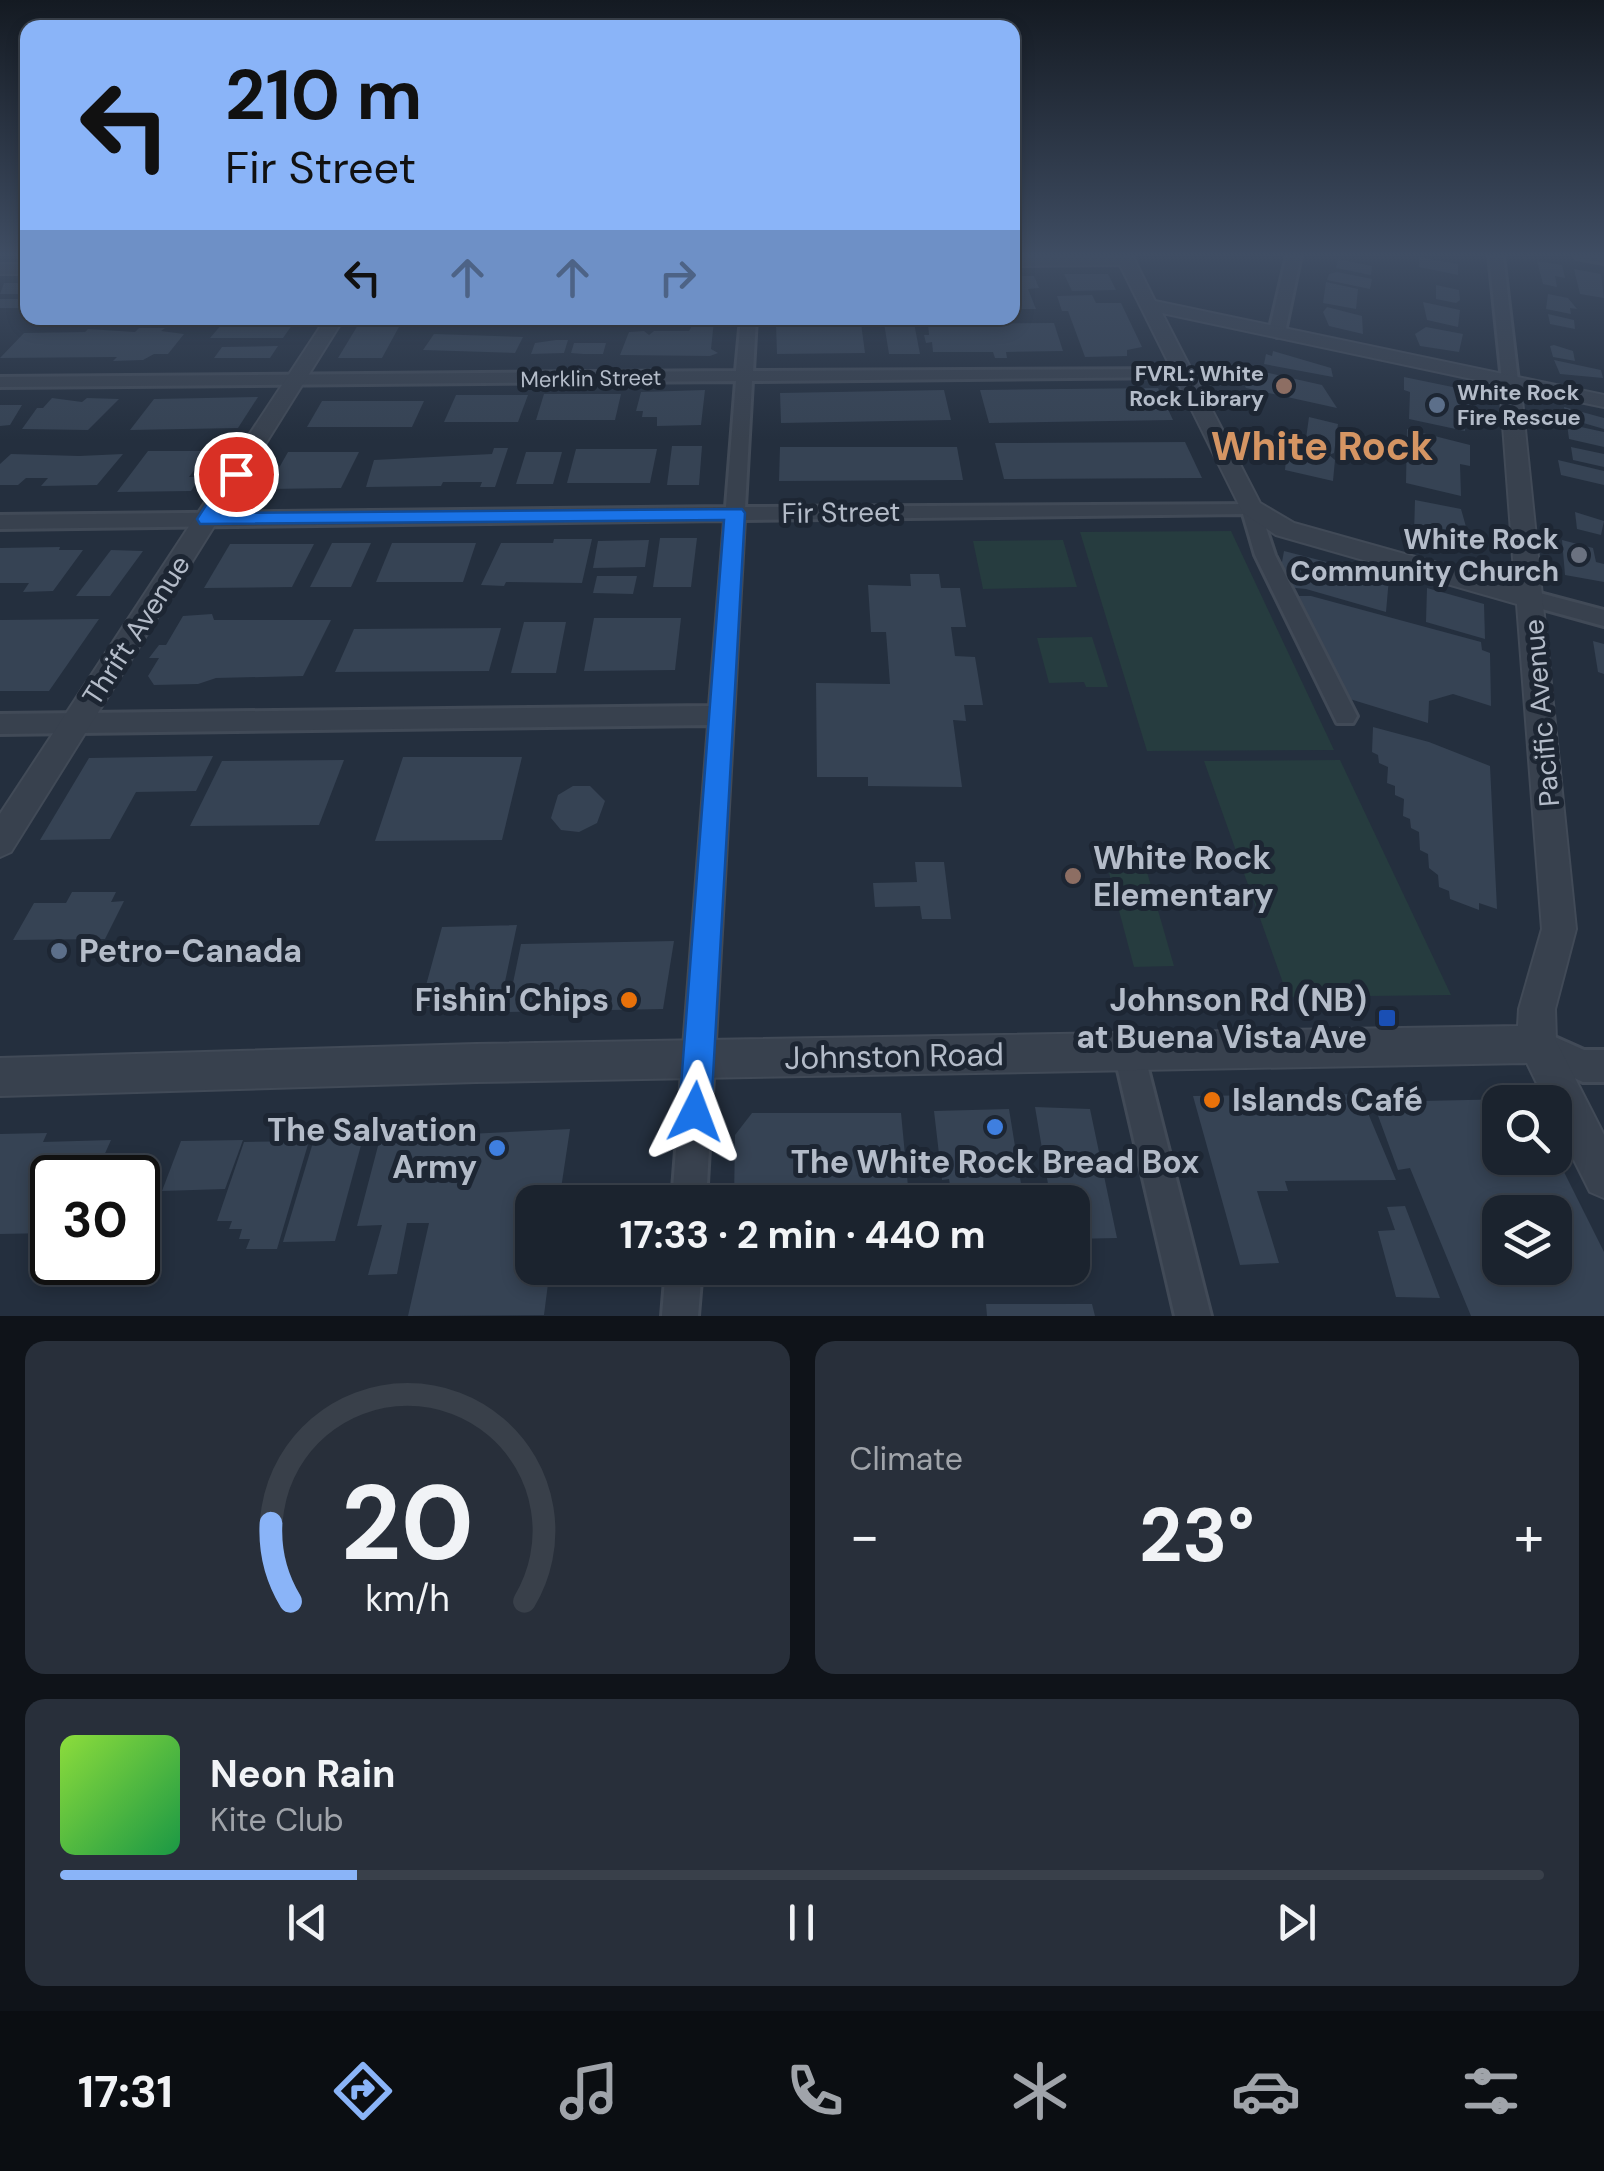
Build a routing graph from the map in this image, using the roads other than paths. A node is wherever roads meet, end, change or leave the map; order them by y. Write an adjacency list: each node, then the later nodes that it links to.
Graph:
1 (1154, 316): 8 (street)
2 (1205, 316): 7 (street)
3 (1280, 316): 7 (street)
4 (1504, 316): 11 (street, Pacific Avenue)
5 (332, 325): 10 (street, Thrift Avenue)
6 (748, 325): 9 (street)
7 (1277, 332): 11 (street)
8 (1182, 372): 9 (street, Merklin Street); 14 (street)
9 (744, 376): 10 (street, Merklin Street); 15 (street)
10 (297, 379): 12 (street, Merklin Street); 16 (street, Thrift Avenue)
11 (1510, 381): 13 (street); 18 (street, Pacific Avenue)
12 (0, 382)
13 (1604, 401)
14 (1251, 508): 15 (street, Fir Street); 18 (street, Fir Street); 21 (street)
15 (735, 513): 16 (street, Fir Street); 20 (street)
16 (207, 519): 17 (street, Fir Street); 22 (street, Thrift Avenue)
17 (0, 522)
18 (1532, 599): 19 (street, Fir Street); 25 (street, Pacific Avenue)
19 (1604, 618)
20 (722, 716): 22 (street); 27 (street)
21 (1345, 716)
22 (76, 723): 23 (street); 24 (street, Thrift Avenue)
23 (0, 724)
24 (0, 842)
25 (1537, 1044): 26 (street, Johnston Road); 28 (street, Johnston Road); 30 (street)
26 (1129, 1053): 27 (street, Johnston Road); 34 (street)
27 (698, 1059): 29 (street, Johnston Road); 31 (street)
28 (1604, 1066)
29 (0, 1076)
30 (1604, 1178)
31 (690, 1185)
32 (683, 1285): 33 (street)
33 (680, 1316)
34 (1193, 1316)

